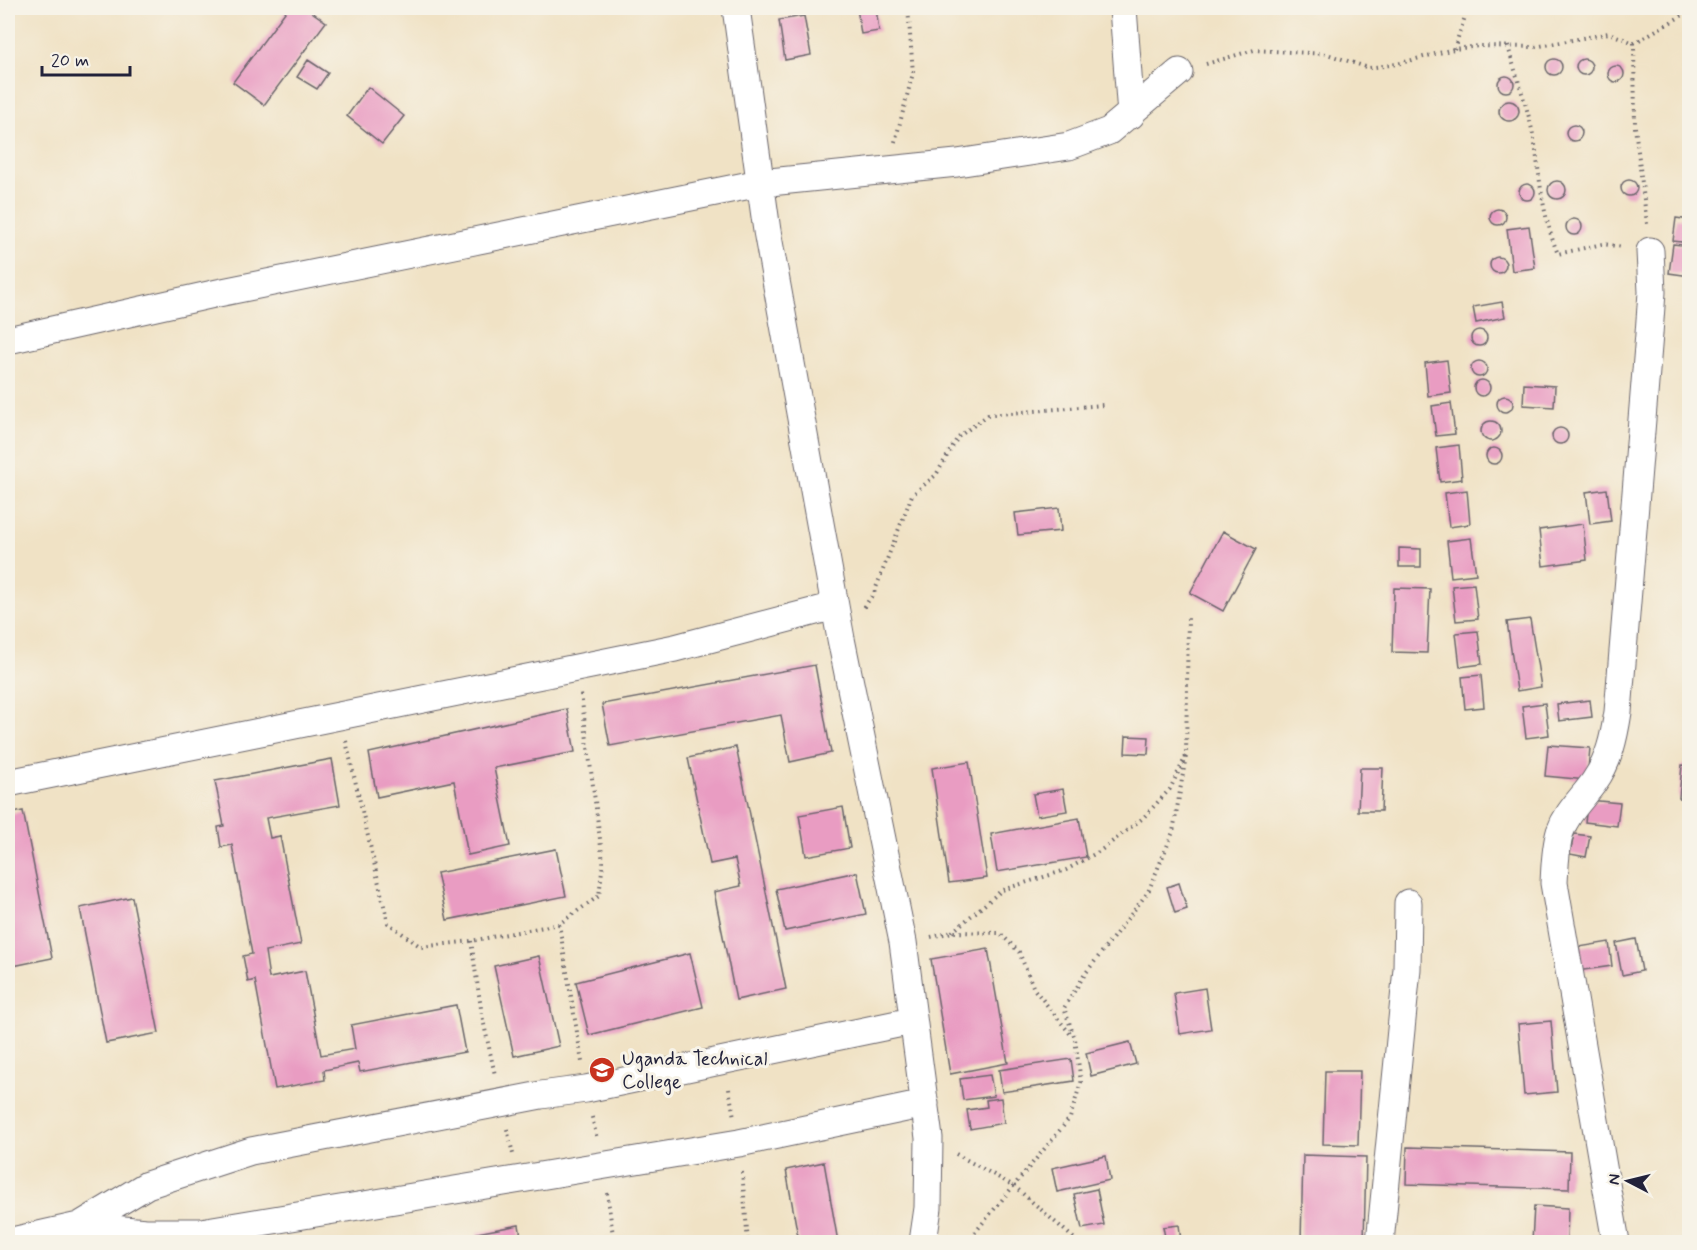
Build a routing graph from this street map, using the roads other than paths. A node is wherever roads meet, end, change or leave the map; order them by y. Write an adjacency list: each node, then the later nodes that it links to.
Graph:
1 (736, 8): 5 (street)
2 (1122, 8): 4 (street)
3 (1179, 72): 4 (street)
4 (1131, 115): 5 (street)
5 (760, 183): 7 (street); 8 (street)
6 (1650, 251): 17 (street)
7 (8, 340)
8 (835, 606): 9 (street); 11 (street)
9 (8, 783)
10 (1407, 903): 16 (street)
11 (912, 1021): 12 (street); 13 (street)
12 (925, 1104): 13 (street); 15 (street)
13 (79, 1226): 14 (street)
14 (8, 1242)
15 (923, 1242)
16 (1380, 1242)
17 (1616, 1242)

